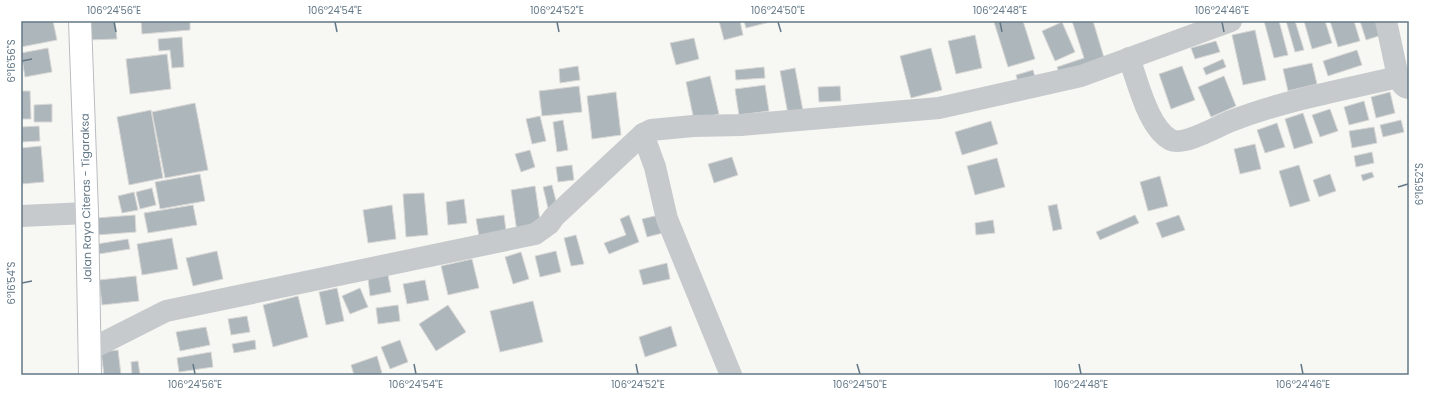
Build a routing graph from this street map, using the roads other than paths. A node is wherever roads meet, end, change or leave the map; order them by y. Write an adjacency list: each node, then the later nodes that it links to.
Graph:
1 (80, 21): 7 (main road, Jalan Raya Citeras - Tigaraksa)
2 (1231, 21): 4 (street)
3 (1386, 21): 5 (street)
4 (1129, 58): 5 (street); 6 (street)
5 (1403, 82)
6 (643, 134): 9 (street); 11 (street)
7 (87, 213): 8 (street); 9 (main road, Jalan Raya Citeras - Tigaraksa)
8 (21, 216)
9 (89, 350): 10 (main road, Jalan Raya Citeras - Tigaraksa)
10 (90, 375)
11 (731, 375)

